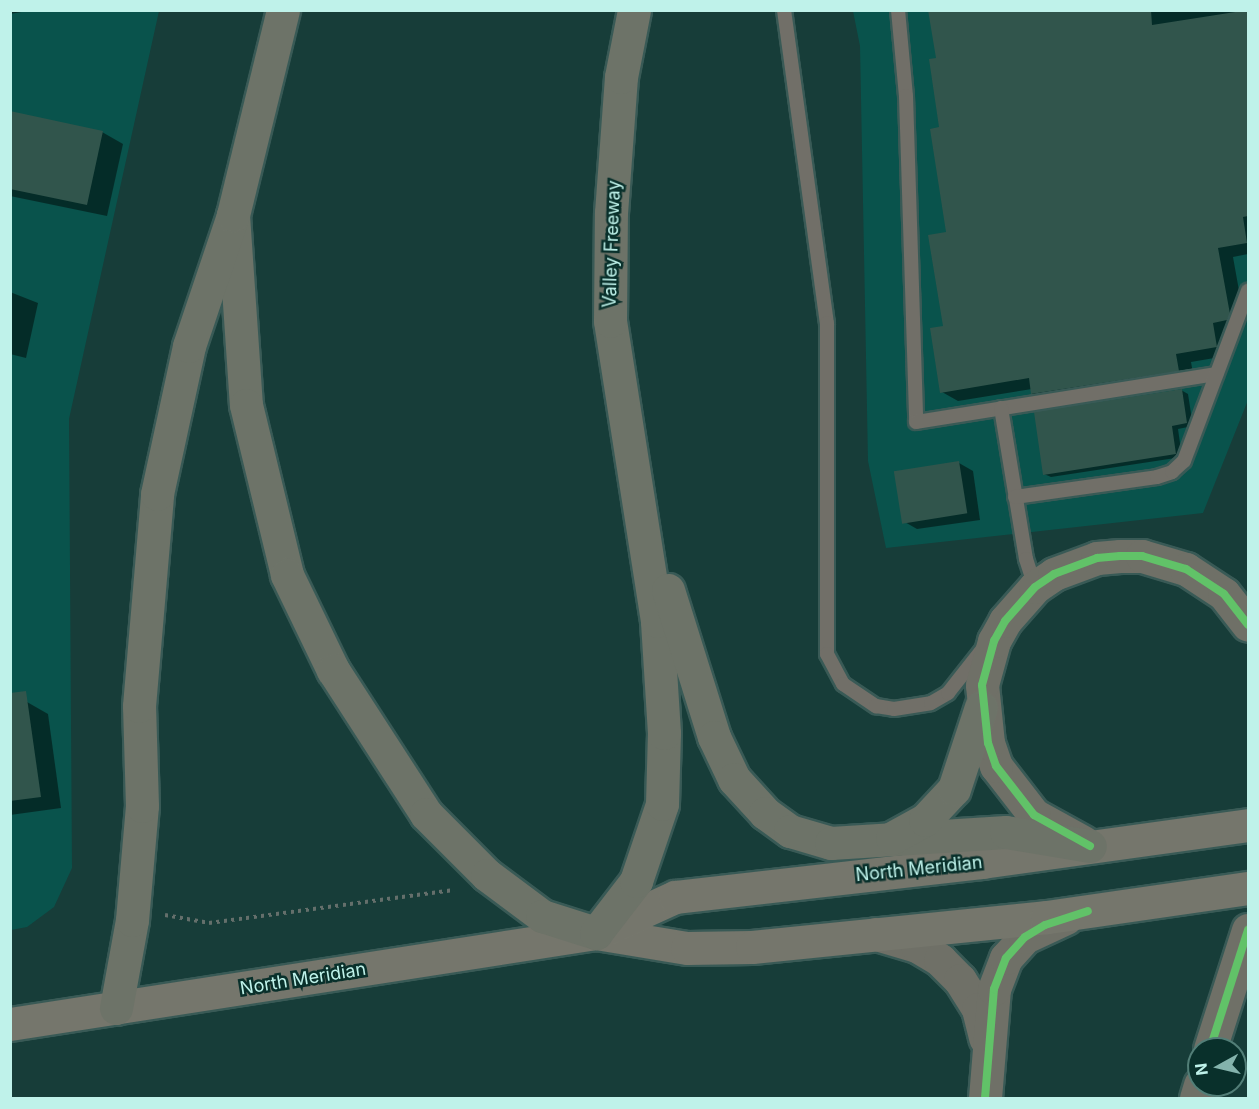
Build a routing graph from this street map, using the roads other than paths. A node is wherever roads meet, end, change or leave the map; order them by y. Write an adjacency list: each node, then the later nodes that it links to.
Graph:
1 (283, 10): 5 (highway)
2 (634, 10): 9 (highway, Valley Freeway)
3 (784, 10): 12 (lane)
4 (898, 10): 8 (lane)
5 (233, 215): 21 (highway); 23 (highway)
6 (1248, 291): 7 (lane)
7 (1216, 374): 8 (lane); 10 (lane)
8 (1001, 408): 10 (lane)
9 (635, 476): 16 (highway); 21 (highway)
10 (1015, 497): 11 (lane)
11 (1035, 587): 12 (street); 13 (street)
12 (1005, 621): 14 (street)
13 (1248, 625)
14 (981, 708): 16 (highway); 17 (street)
15 (1248, 825): 17 (main road, North Meridian)
16 (888, 840): 17 (highway)
17 (1101, 845): 21 (main road, North Meridian)
18 (1248, 888): 19 (main road, North Meridian)
19 (1088, 911): 22 (main road, North Meridian); 26 (street)
20 (1248, 930): 25 (street)
21 (596, 933): 22 (main road, North Meridian); 23 (main road, North Meridian)
22 (876, 934): 26 (street)
23 (116, 1008): 24 (main road, North Meridian)
24 (10, 1024)
25 (1214, 1037)
26 (986, 1086)

